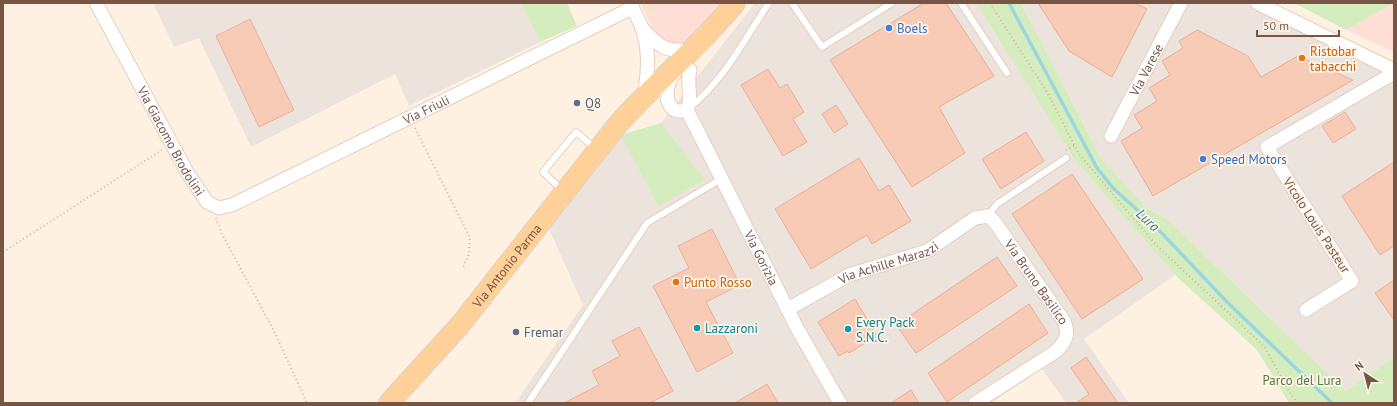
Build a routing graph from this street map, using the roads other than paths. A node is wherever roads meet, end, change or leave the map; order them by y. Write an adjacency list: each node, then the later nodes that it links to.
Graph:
1 (96, 3): 26 (street, Via Giacomo Brodolini)
2 (735, 3): 12 (main road, Via Antonio Parma)
3 (749, 3): 13 (main road, Via Antonio Parma)
4 (769, 3): 19 (lane)
5 (792, 3): 6 (lane)
6 (892, 3)
7 (961, 3): 16 (lane)
8 (1181, 3): 21 (street, Via Varese)
9 (1257, 3): 14 (street)
10 (631, 5): 11 (street); 26 (street, Via Friuli)
11 (642, 28): 12 (street); 18 (street)
12 (692, 50): 17 (street); 18 (main road, Via Antonio Parma)
13 (690, 70): 17 (main road, Via Antonio Parma); 19 (street)
14 (1394, 70)
15 (1394, 73): 29 (street, Vicolo Louis Pasteur)
16 (1007, 74)
17 (665, 94): 19 (street); 20 (main road, Via Antonio Parma)
18 (644, 96): 20 (main road, Via Antonio Parma)
19 (687, 110): 24 (street, Via Gorizia)
20 (618, 123): 22 (main road, Via Antonio Parma)
21 (1111, 136)
22 (597, 150): 25 (main road, Via Antonio Parma); 25 (lane)
23 (1066, 158): 27 (lane)
24 (721, 179): 28 (street, Via Gorizia); 31 (lane)
25 (564, 192): 30 (main road, Via Antonio Parma)
26 (219, 208)
27 (988, 216): 28 (street, Via Achille Marazzi); 33 (street, Via Bruno Basilico)
28 (788, 309): 32 (street, Via Gorizia)
29 (1306, 310)
30 (389, 403)
31 (528, 403)
32 (840, 403)
33 (975, 403)

